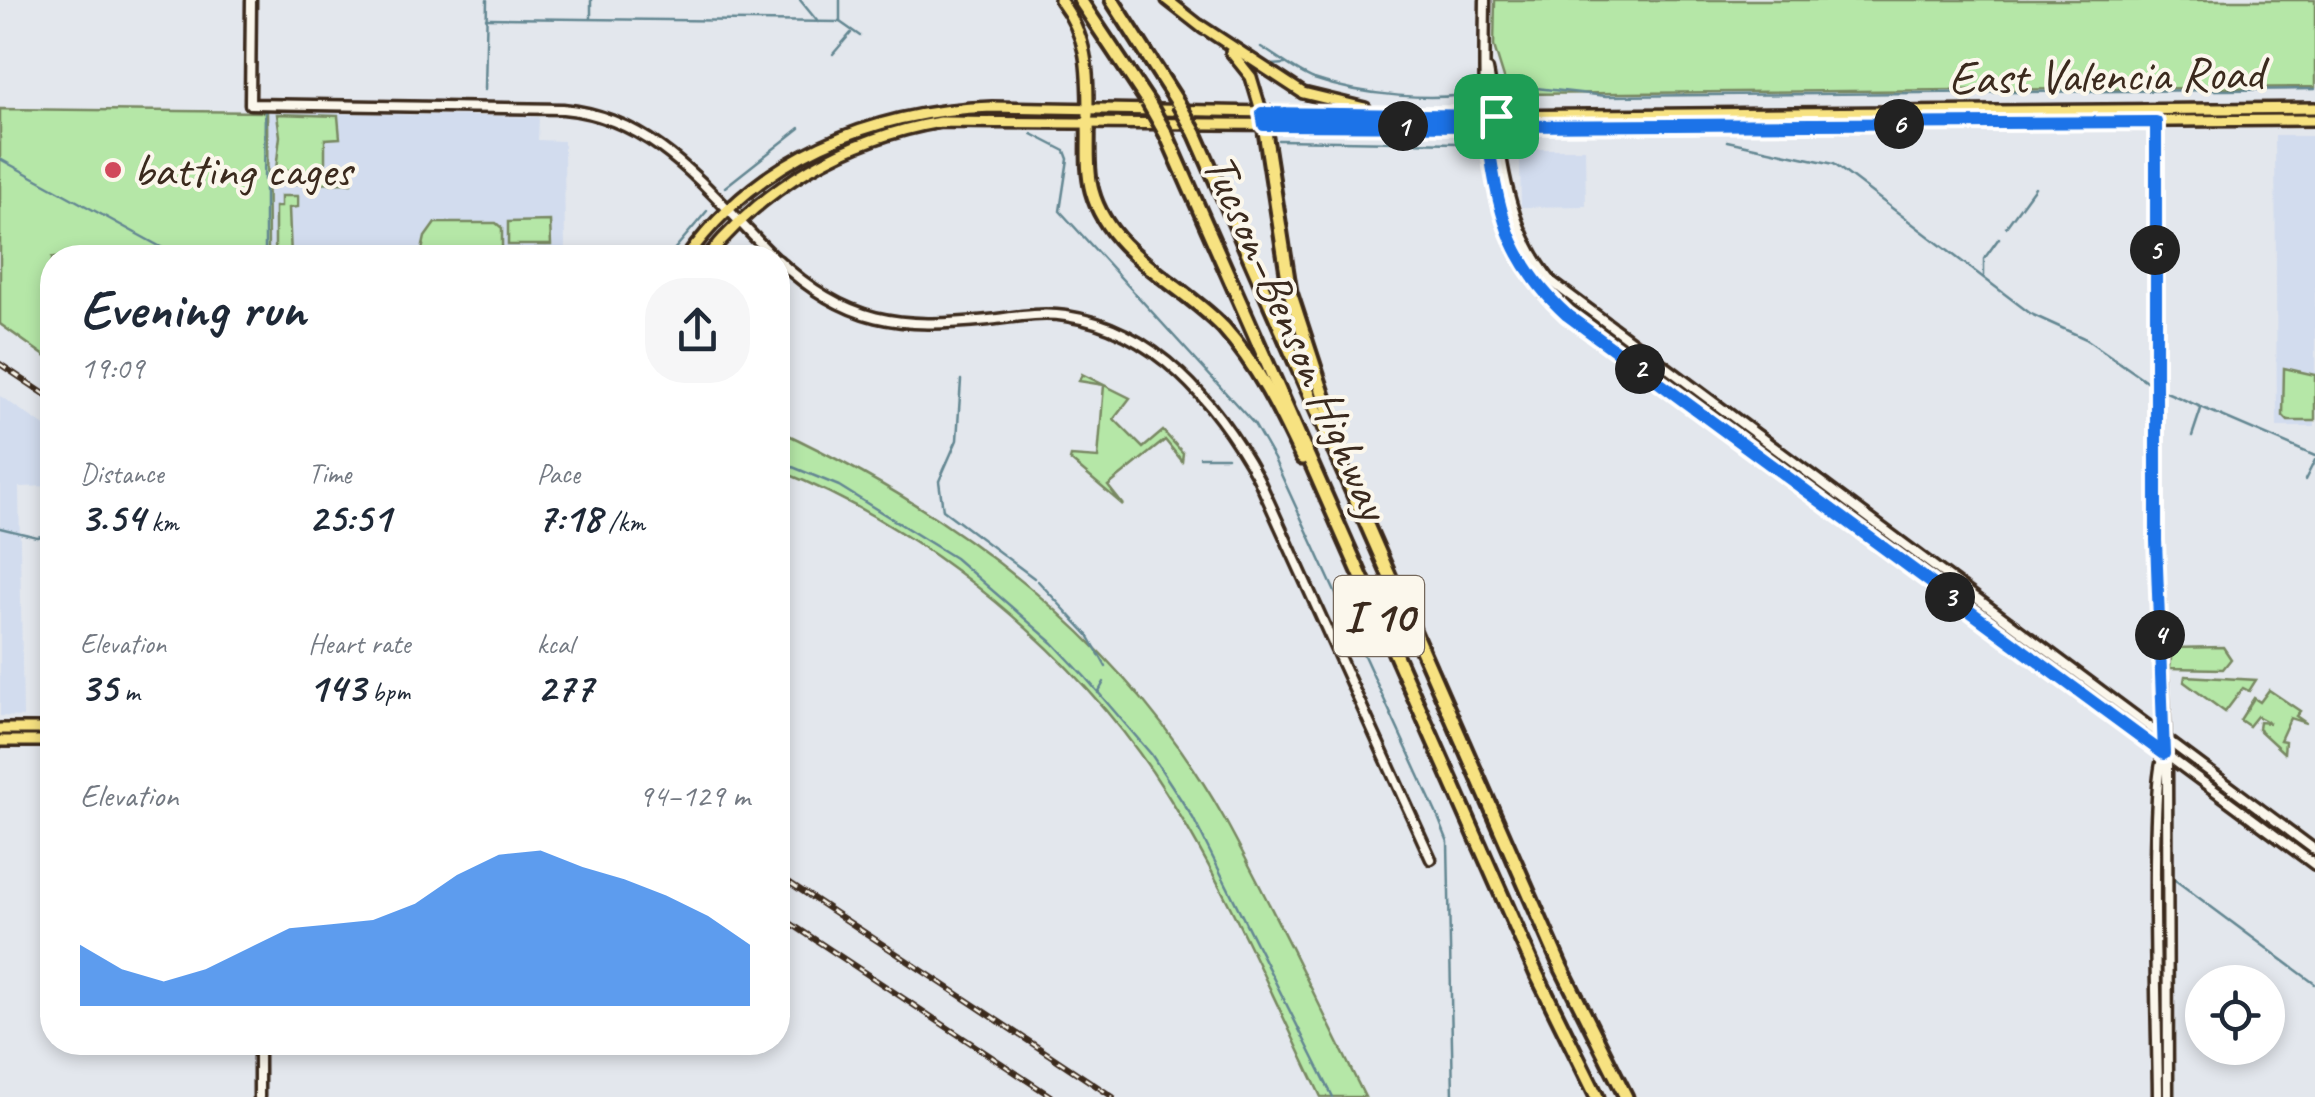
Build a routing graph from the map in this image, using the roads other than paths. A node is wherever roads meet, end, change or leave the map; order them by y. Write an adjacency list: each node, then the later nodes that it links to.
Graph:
1 (251, 0): 15 (street)
2 (1060, 0): 11 (main road)
3 (1080, 0): 22 (highway, Tucson–Benson Highway / I 10, bridge)
4 (1112, 0): 21 (highway, Tucson–Benson Highway / I 10, bridge)
5 (1166, 0): 7 (main road)
6 (1484, 0): 13 (street)
7 (1201, 26): 9 (main road); 12 (main road)
8 (2156, 109): 10 (main road, East Valencia Road); 13 (main road, East Valencia Road); 14 (street)
9 (1407, 114): 12 (main road, East Valencia Road); 13 (main road, East Valencia Road)
10 (2315, 114): 14 (main road, East Valencia Road)
11 (1088, 116): 12 (main road, East Valencia Road); 15 (main road, East Valencia Road); 16 (main road, East Valencia Road); 22 (highway)
12 (1263, 119): 13 (main road, East Valencia Road); 21 (highway)
13 (1491, 121): 14 (main road, East Valencia Road); 25 (street); 28 (street)
14 (2156, 122): 25 (street)
15 (726, 210): 16 (street); 17 (main road, East Valencia Road)
16 (737, 222): 18 (main road, East Valencia Road); 19 (street)
17 (697, 245)
18 (717, 245)
19 (761, 245)
20 (790, 272): 30 (street)
21 (1370, 531): 35 (highway, Tucson–Benson Highway / I 10)
22 (1408, 681): 34 (highway, Tucson–Benson Highway / I 10)
23 (0, 728): 24 (main road)
24 (40, 728)
25 (2163, 735): 28 (street); 29 (street)
26 (0, 741): 27 (main road)
27 (40, 741)
28 (2164, 754): 31 (street); 36 (street); 37 (street)
29 (2315, 850)
30 (1431, 859)
31 (2315, 865)
32 (259, 1055): 33 (street)
33 (259, 1097)
34 (1597, 1097)
35 (1626, 1097)
36 (2158, 1097)
37 (2168, 1097)

